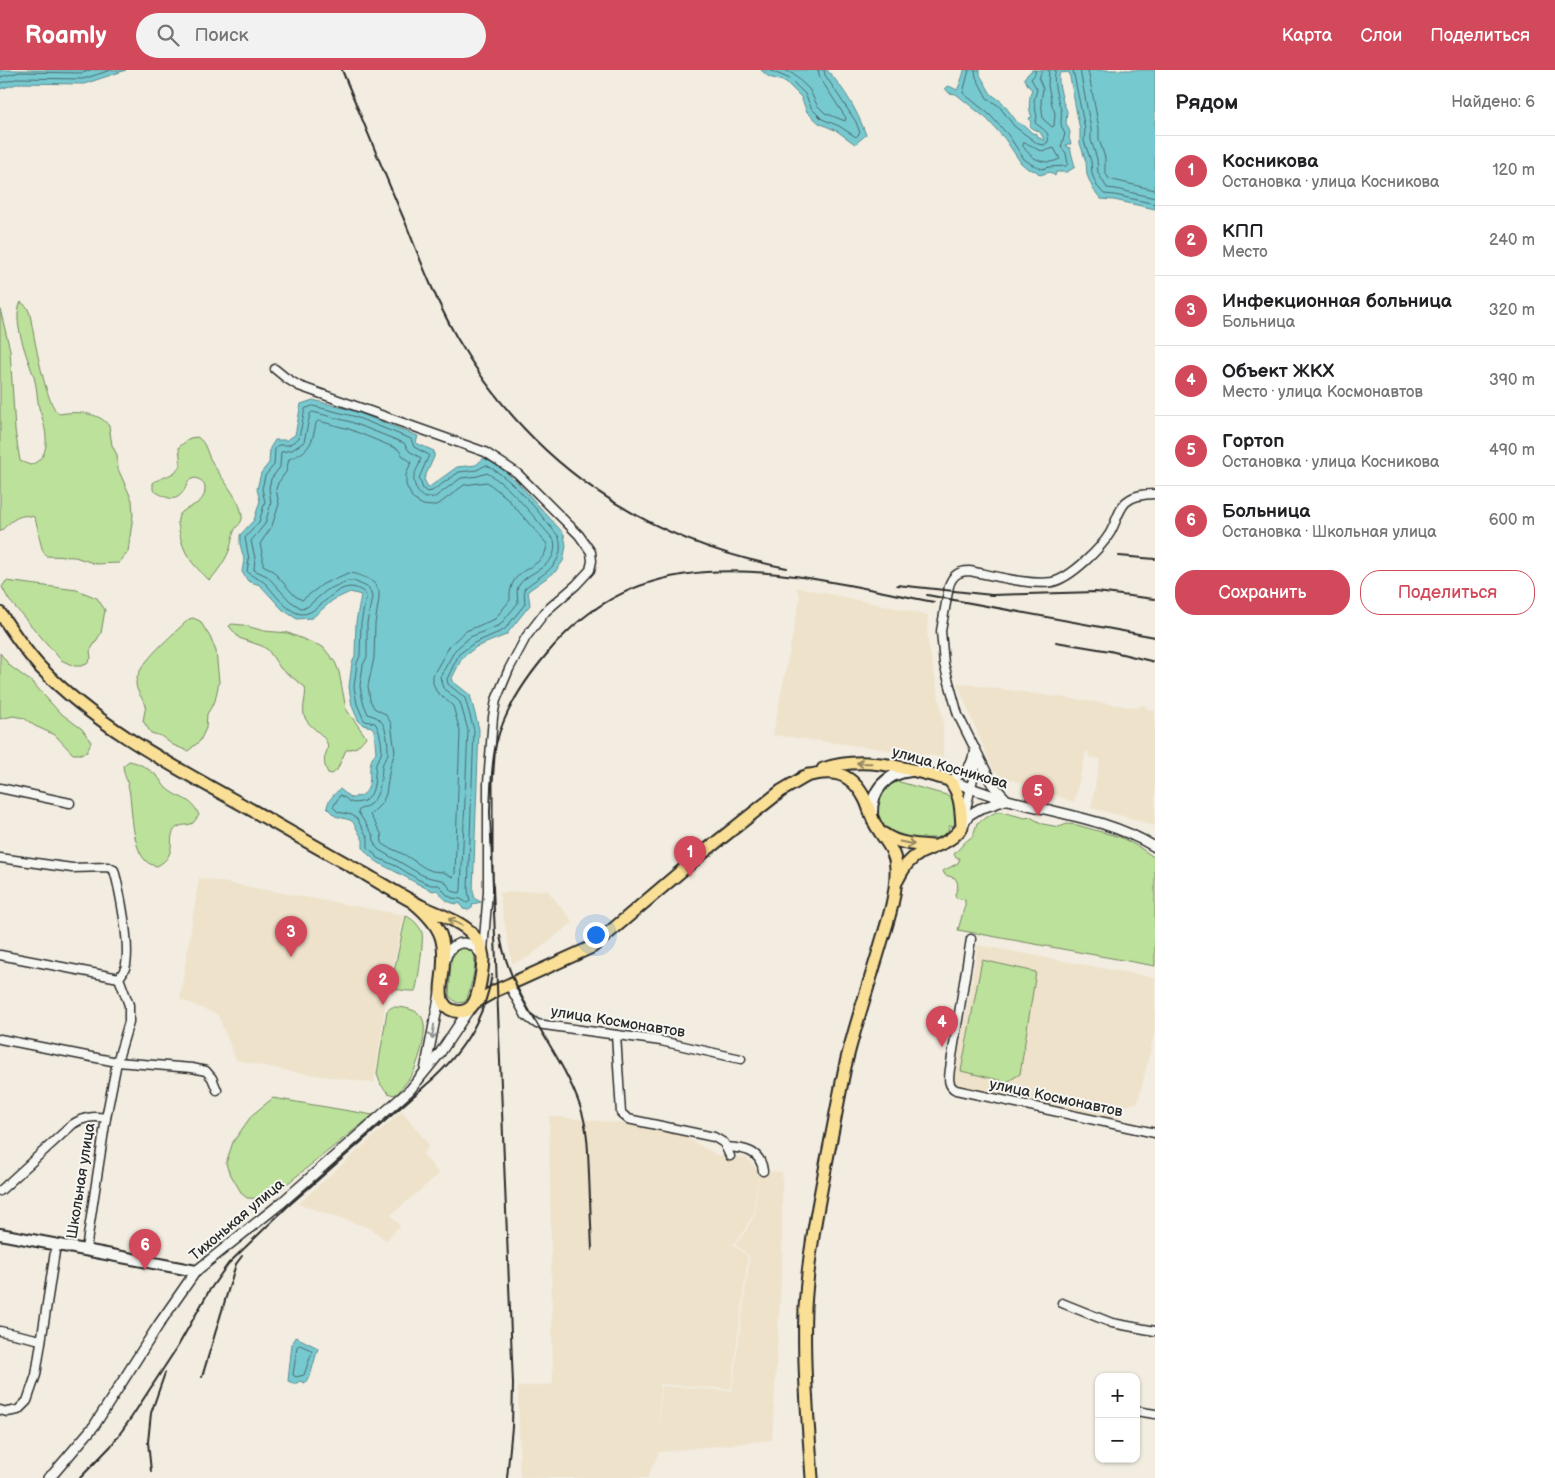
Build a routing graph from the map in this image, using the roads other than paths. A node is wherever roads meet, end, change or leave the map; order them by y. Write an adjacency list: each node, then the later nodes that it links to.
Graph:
1 (275, 369): 22 (street)
2 (1155, 494): 4 (street)
3 (0, 614): 19 (main road)
4 (975, 749): 7 (street); 9 (street); 10 (street)
5 (912, 771): 6 (main road, улица Косникова, one-way to 6); 7 (main road, улица Косникова); 12 (main road)
6 (803, 778): 12 (main road); 25 (main road, улица Косникова)
7 (948, 780): 9 (street, улица Косникова); 13 (main road)
8 (0, 788): 11 (street)
9 (970, 788): 10 (street, улица Косникова); 13 (street)
10 (1006, 800): 13 (street); 16 (street, улица Косникова)
11 (70, 803)
12 (872, 818): 14 (main road)
13 (962, 827): 15 (main road)
14 (880, 831): 15 (main road, one-way to 15); 18 (main road)
15 (937, 846): 18 (main road)
16 (1155, 847)
17 (0, 858): 24 (street)
18 (895, 888): 52 (main road)
19 (414, 902): 22 (main road, one-way to 19); 23 (main road)
20 (971, 939): 35 (street, улица Космонавтов)
21 (0, 955): 24 (street)
22 (483, 957): 23 (street); 27 (main road)
23 (445, 961): 26 (main road)
24 (119, 978): 31 (street, Школьная улица)
25 (509, 985): 27 (main road, улица Косникова); 28 (street, улица Космонавтов)
26 (441, 990): 27 (main road); 32 (street, one-way to 32)
27 (472, 1005): 32 (street, Тихонькая улица)
28 (616, 1035): 30 (street, улица Космонавтов); 36 (street)
29 (0, 1039): 31 (street)
30 (742, 1059)
31 (117, 1062): 33 (street); 34 (street, Школьная улица)
32 (424, 1074): 43 (street, Тихонькая улица)
33 (217, 1090)
34 (106, 1118): 39 (street, Школьная улица); 42 (street, Школьная улица)
35 (1155, 1133)
36 (726, 1147): 37 (street); 38 (street)
37 (730, 1156)
38 (763, 1171)
39 (0, 1191)
40 (0, 1234): 41 (main road, Школьная улица)
41 (56, 1244): 42 (main road, Школьная улица); 47 (street)
42 (86, 1250): 43 (main road, Школьная улица)
43 (196, 1271): 51 (street, Тихонькая улица)
44 (1062, 1303): 46 (street)
45 (0, 1331): 47 (street)
46 (1155, 1331)
47 (41, 1340): 48 (street)
48 (0, 1410)
49 (1140, 1412): 50 (street)
50 (1155, 1414)
51 (48, 1478)
52 (812, 1478)

